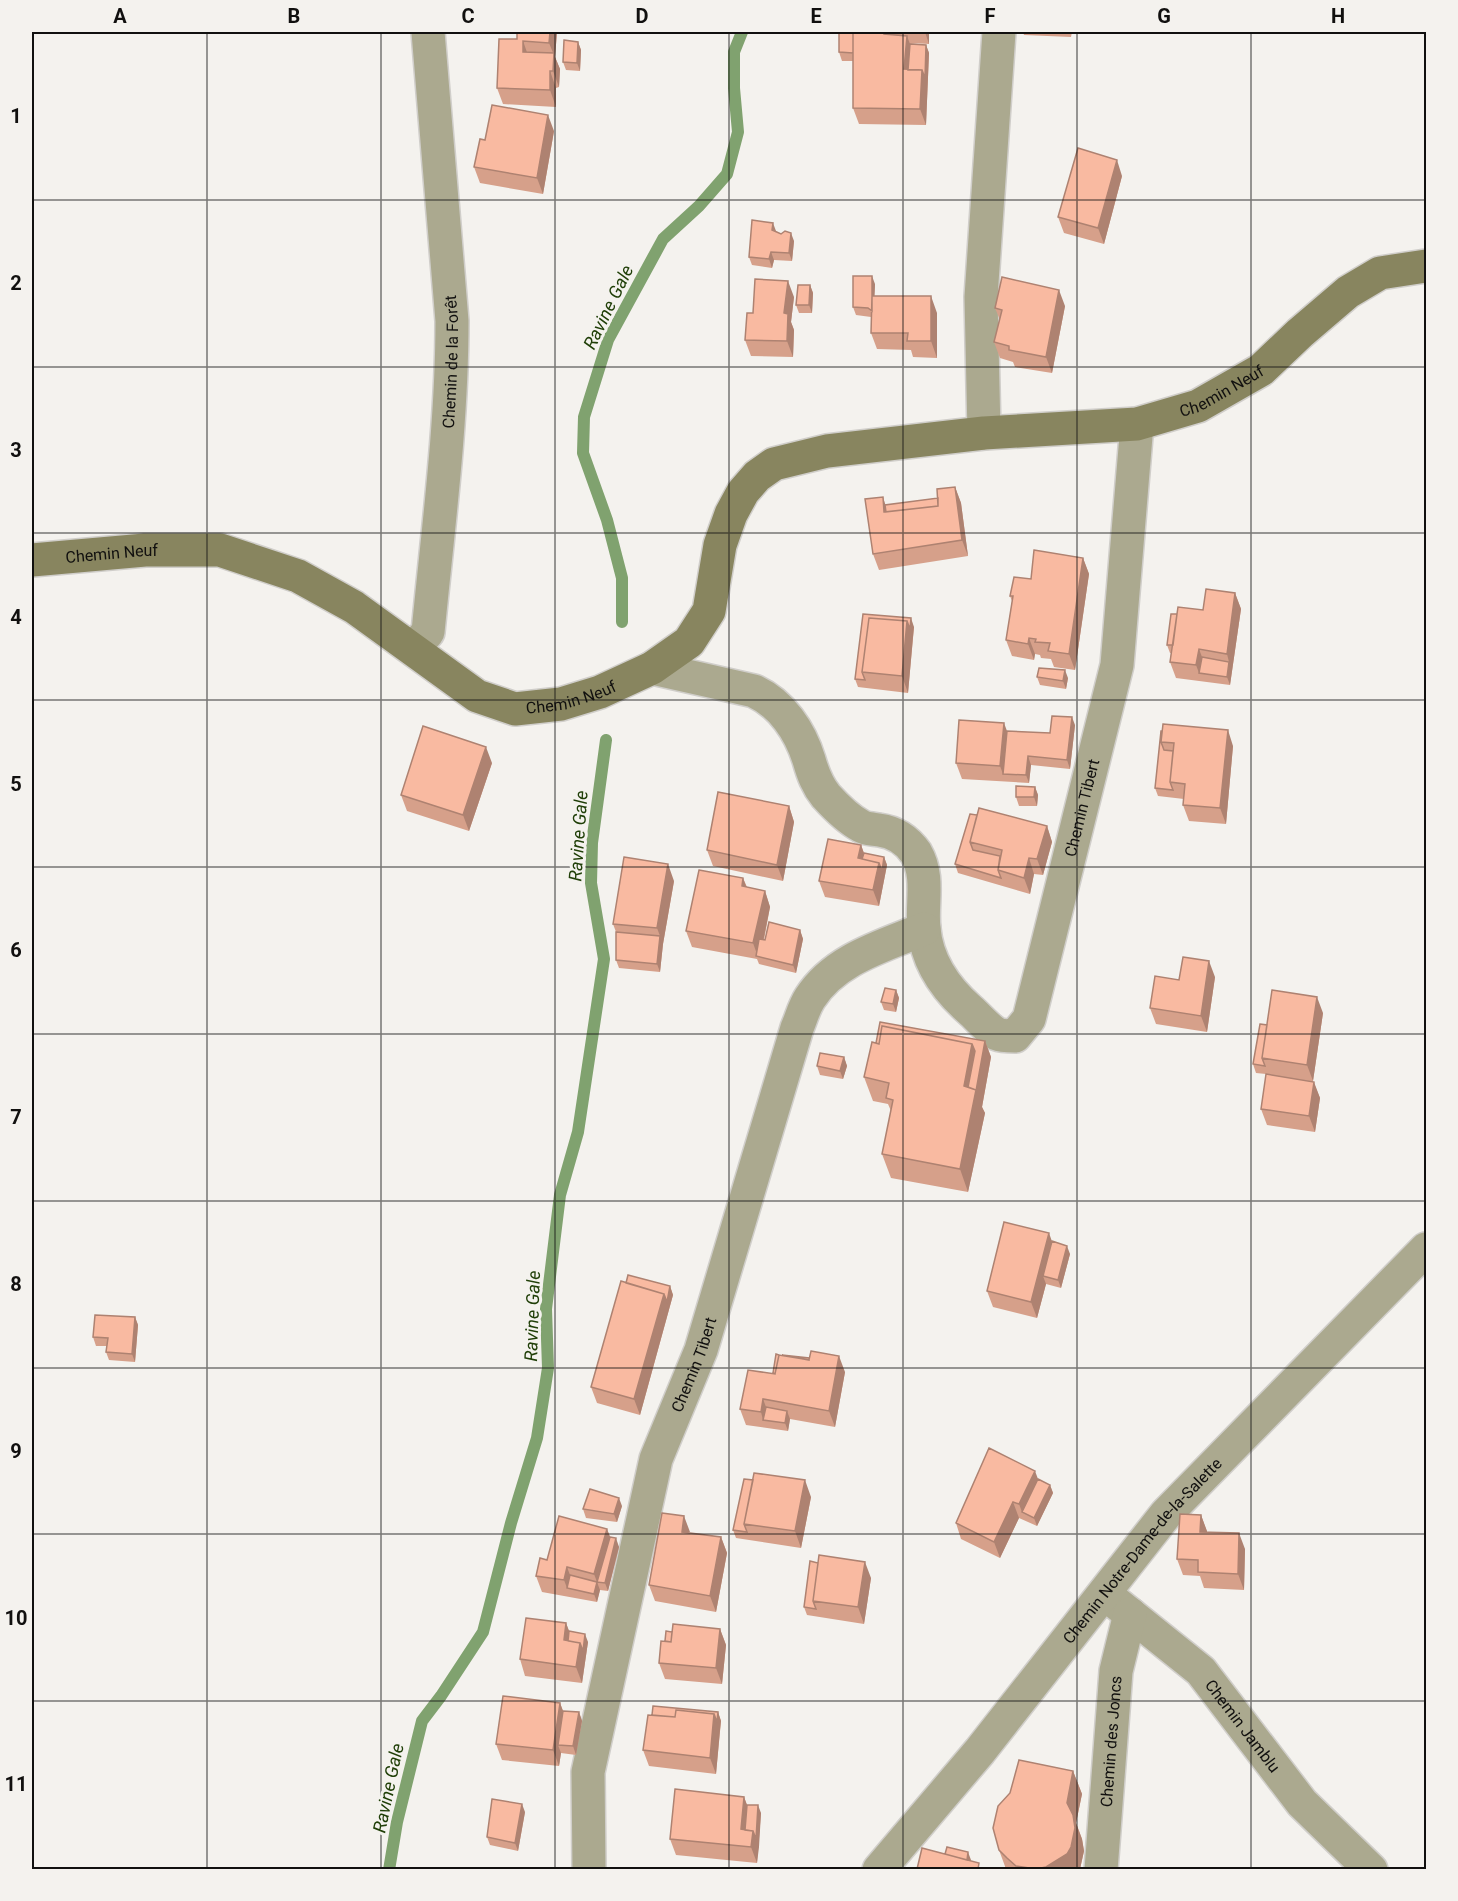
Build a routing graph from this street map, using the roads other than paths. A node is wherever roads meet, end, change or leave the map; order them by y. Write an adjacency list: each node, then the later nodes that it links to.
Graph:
1 (428, 32): 7 (street, Chemin de la Forêt)
2 (999, 32): 5 (street)
3 (1426, 266): 4 (main road, Chemin Neuf)
4 (1137, 424): 5 (main road, Chemin Neuf); 9 (street, Chemin Tibert)
5 (984, 434): 8 (main road, Chemin Neuf)
6 (32, 560): 7 (main road, Chemin Neuf)
7 (412, 649): 8 (main road, Chemin Neuf)
8 (652, 668): 9 (street, Chemin Tibert)
9 (924, 929): 13 (street, Chemin Tibert)
10 (1426, 1249): 11 (street, Chemin Notre-Dame-de-la-Salette)
11 (1105, 1594): 12 (street, Chemin Jamblu); 14 (street, Chemin Notre-Dame-de-la-Salette)
12 (1130, 1614): 15 (street, Chemin des Joncs); 16 (street, Chemin Jamblu)
13 (589, 1869)
14 (879, 1869)
15 (1101, 1869)
16 (1371, 1869)

